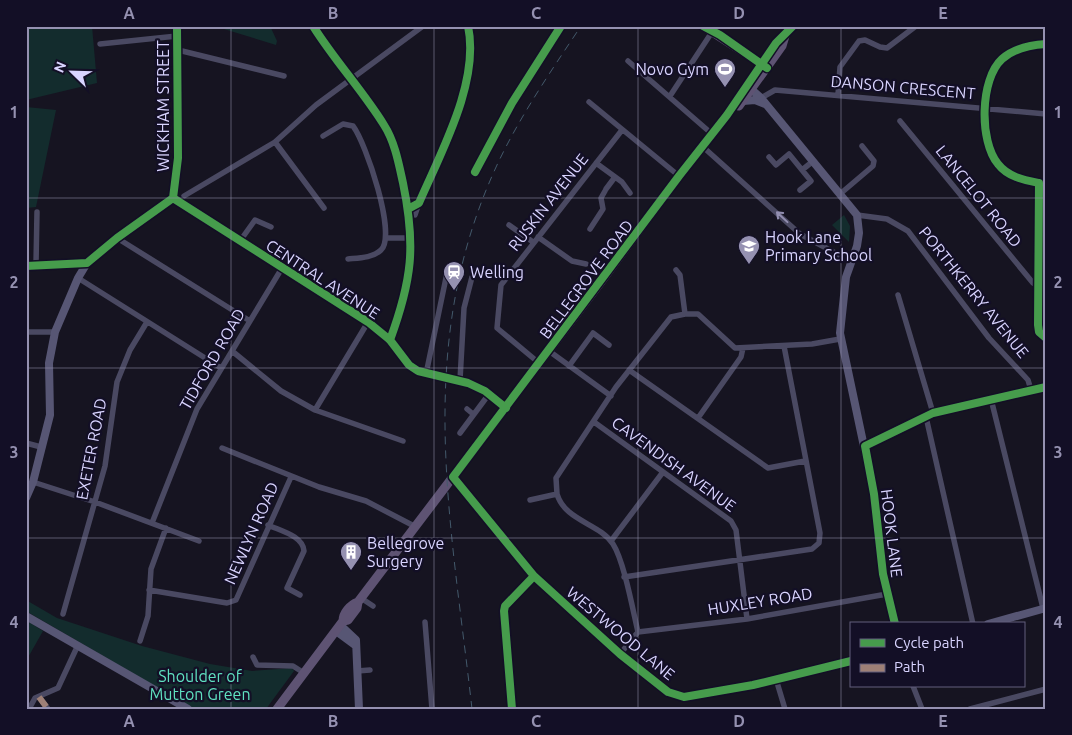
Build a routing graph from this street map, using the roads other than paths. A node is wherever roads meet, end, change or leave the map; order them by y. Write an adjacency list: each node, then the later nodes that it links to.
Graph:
1 (177, 26): 10 (street, WICKHAM STREET)
2 (313, 26): 17 (street)
3 (423, 26): 17 (street)
4 (468, 26): 47 (street)
5 (561, 26): 38 (street)
6 (703, 26): 9 (main road)
7 (792, 26): 15 (main road)
8 (916, 26): 19 (street)
9 (715, 31): 15 (main road); 20 (street)
10 (177, 36): 11 (street); 13 (street, WICKHAM STREET)
11 (100, 44)
12 (1046, 44): 25 (street)
13 (178, 50): 16 (street); 46 (street, WICKHAM STREET)
14 (628, 62): 20 (street)
15 (764, 66): 18 (main road); 22 (main road)
16 (284, 76)
17 (351, 80): 31 (street); 49 (street)
18 (752, 90): 21 (street); 22 (main road)
19 (838, 95): 21 (street, DANSON CRESCENT); 25 (street, DANSON CRESCENT)
20 (670, 96): 29 (street)
21 (761, 98): 24 (street)
22 (741, 99): 24 (street); 29 (main road, BELLEGROVE ROAD)
23 (588, 102): 28 (street)
24 (767, 105): 35 (street)
25 (985, 108): 26 (street, DANSON CRESCENT); 41 (street)
26 (1046, 114)
27 (900, 121): 71 (street, LANCELOT ROAD)
28 (622, 130): 36 (street, RUSKIN AVENUE); 39 (street)
29 (712, 134): 32 (main road, BELLEGROVE ROAD)
30 (323, 136): 57 (street)
31 (275, 142): 45 (street); 48 (street)
32 (702, 146): 39 (main road, BELLEGROVE ROAD); 61 (street, one-way to 32)
33 (862, 146): 44 (street)
34 (769, 157): 37 (street)
35 (812, 162): 37 (street); 44 (street)
36 (596, 163): 40 (street); 58 (street, RUSKIN AVENUE)
37 (802, 170): 42 (street)
38 (475, 172)
39 (679, 176): 86 (main road, BELLEGROVE ROAD)
40 (614, 177): 43 (street); 54 (street)
41 (1042, 183): 71 (street)
42 (800, 190)
43 (630, 193)
44 (840, 194): 51 (street)
45 (184, 196)
46 (173, 198): 56 (street); 59 (street, CENTRAL AVENUE)
47 (419, 203): 49 (street); 55 (street)
48 (324, 208)
49 (408, 209): 55 (street)
50 (37, 212): 63 (street)
51 (857, 215): 61 (street, HOOK LANE); 94 (street, PORTHKERRY AVENUE)
52 (509, 225): 58 (street)
53 (271, 227): 59 (street)
54 (590, 229)
55 (411, 236): 57 (street); 80 (street)
56 (117, 238): 62 (street); 74 (street)
57 (386, 238): 60 (street)
58 (536, 240): 64 (street); 87 (street, RUSKIN AVENUE)
59 (240, 241): 66 (street, CENTRAL AVENUE)
60 (348, 259)
61 (852, 262): 81 (street, HOOK LANE)
62 (87, 263): 63 (street); 70 (street)
63 (36, 264): 65 (street)
64 (586, 264)
65 (26, 266)
66 (282, 268): 74 (street, TIDFORD ROAD); 76 (street, CENTRAL AVENUE)
67 (676, 270): 73 (street)
68 (447, 273): 91 (street)
69 (472, 277): 92 (street)
70 (78, 278): 75 (street); 78 (street)
71 (1039, 287): 79 (street)
72 (898, 295): 101 (street)
73 (685, 314): 84 (street); 90 (street)
74 (250, 320): 85 (street, TIDFORD ROAD)
75 (147, 322): 89 (street); 120 (street, EXETER ROAD)
76 (368, 322): 80 (street, CENTRAL AVENUE); 100 (street)
77 (26, 332): 78 (street)
78 (55, 332): 109 (street)
79 (1046, 338)
80 (390, 340): 91 (street, CENTRAL AVENUE)
81 (840, 340): 83 (street); 110 (street, HOOK LANE)
82 (608, 345): 88 (street)
83 (784, 346): 84 (street); 112 (street)
84 (743, 348): 104 (street)
85 (232, 351): 89 (street, TIDFORD ROAD); 100 (street)
86 (549, 351): 87 (main road, BELLEGROVE ROAD); 88 (street)
87 (539, 363): 98 (main road, BELLEGROVE ROAD)
88 (569, 366): 96 (street)
89 (221, 368): 121 (street, TIDFORD ROAD)
90 (629, 370): 96 (street); 104 (street)
91 (426, 374): 92 (street, CENTRAL AVENUE)
92 (460, 380): 95 (street, CENTRAL AVENUE)
93 (1046, 387): 94 (street)
94 (1031, 390): 97 (street)
95 (489, 394): 98 (street, CENTRAL AVENUE); 102 (street)
96 (610, 396): 105 (street)
97 (990, 399): 101 (street); 135 (street)
98 (506, 408): 115 (main road, BELLEGROVE ROAD)
99 (467, 409): 102 (street)
100 (315, 410): 107 (street)
101 (933, 413): 103 (street)
102 (474, 414): 106 (street)
103 (926, 417): 110 (street); 141 (street)
104 (698, 418): 112 (street)
105 (594, 422): 113 (street, CAVENDISH AVENUE); 117 (street)
106 (460, 433)
107 (403, 441)
108 (26, 443): 109 (street)
109 (41, 446): 116 (street)
110 (865, 446): 131 (street, HOOK LANE)
111 (222, 448): 114 (street)
112 (805, 461): 127 (street)
113 (663, 472): 126 (street); 127 (street, CAVENDISH AVENUE)
114 (291, 477): 122 (street, NEWLYN ROAD); 124 (street)
115 (453, 477): 124 (main road, BELLEGROVE ROAD); 128 (street, WESTWOOD LANE)
116 (34, 482): 118 (street); 120 (street)
117 (557, 494): 119 (street); 126 (street)
118 (26, 498)
119 (530, 500)
120 (96, 502): 121 (street); 136 (street, EXETER ROAD)
121 (152, 523): 123 (street)
122 (268, 525): 130 (street, NEWLYN ROAD); 132 (street)
123 (166, 528): 125 (street); 130 (street)
124 (416, 528): 133 (main road, BELLEGROVE ROAD)
125 (200, 541)
126 (611, 541): 129 (street)
127 (739, 559): 129 (street); 138 (street, CAVENDISH AVENUE)
128 (534, 576): 147 (street, WESTWOOD LANE); 164 (street)
129 (624, 577): 144 (street)
130 (149, 590): 145 (street)
131 (887, 594): 138 (street, HUXLEY ROAD); 140 (street, HOOK LANE)
132 (300, 595)
133 (359, 600): 134 (street); 143 (main road, BELLEGROVE ROAD)
134 (373, 606)
135 (1045, 608): 142 (street)
136 (63, 614)
137 (26, 616): 146 (street)
138 (747, 619): 144 (street, HUXLEY ROAD)
139 (424, 622): 163 (street)
140 (894, 622)
141 (973, 622)
142 (995, 622)
143 (340, 626): 151 (street); 152 (main road, BELLEGROVE ROAD)
144 (638, 632): 147 (street)
145 (140, 641)
146 (78, 645): 156 (street); 158 (street)
147 (620, 654): 153 (street, WESTWOOD LANE)
148 (253, 657): 152 (street)
149 (850, 661): 153 (street, WESTWOOD LANE)
150 (370, 670): 151 (street)
151 (357, 671): 162 (street)
152 (304, 673): 161 (main road, BELLEGROVE ROAD)
153 (776, 679): 165 (street)
154 (914, 688): 166 (street)
155 (1046, 689): 157 (street)
156 (40, 696): 159 (street); 160 (street)
157 (990, 706): 167 (street)
158 (184, 708)
159 (28, 709)
160 (48, 709)
161 (277, 709)
162 (359, 709)
163 (432, 709)
164 (512, 709)
165 (785, 709)
166 (922, 709)
167 (970, 709)

